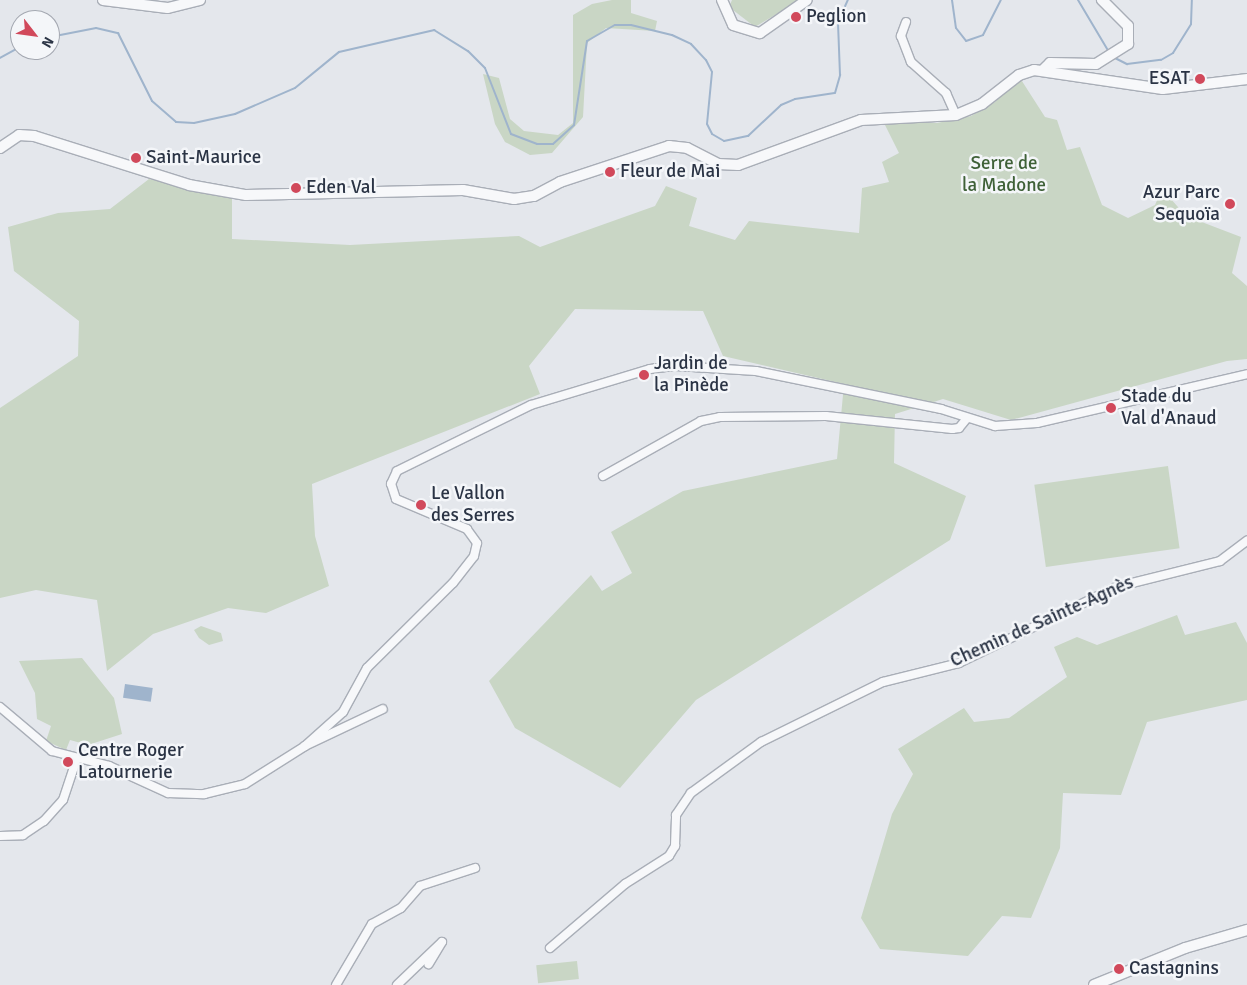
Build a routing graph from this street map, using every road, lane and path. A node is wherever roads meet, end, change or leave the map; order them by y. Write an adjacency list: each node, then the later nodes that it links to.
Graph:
1 (103, 0): 2 (street)
2 (200, 0)
3 (722, 0): 4 (street)
4 (807, 0)
5 (1102, 0): 7 (street)
6 (906, 22): 9 (street)
7 (1043, 70): 8 (street); 9 (street)
8 (1247, 79)
9 (956, 115): 10 (street)
10 (0, 148)
11 (1247, 374): 12 (street)
12 (967, 418): 13 (street); 17 (street)
13 (603, 476)
14 (1247, 542): 22 (street, Chemin de Sainte-Agnès)
15 (0, 707): 18 (street)
16 (383, 709): 17 (street)
17 (305, 746): 18 (street)
18 (77, 758): 19 (street)
19 (0, 836)
20 (474, 868): 24 (street)
21 (1247, 930): 26 (street)
22 (550, 948)
23 (429, 964): 25 (street)
24 (336, 985)
25 (397, 985)
26 (1094, 985)

